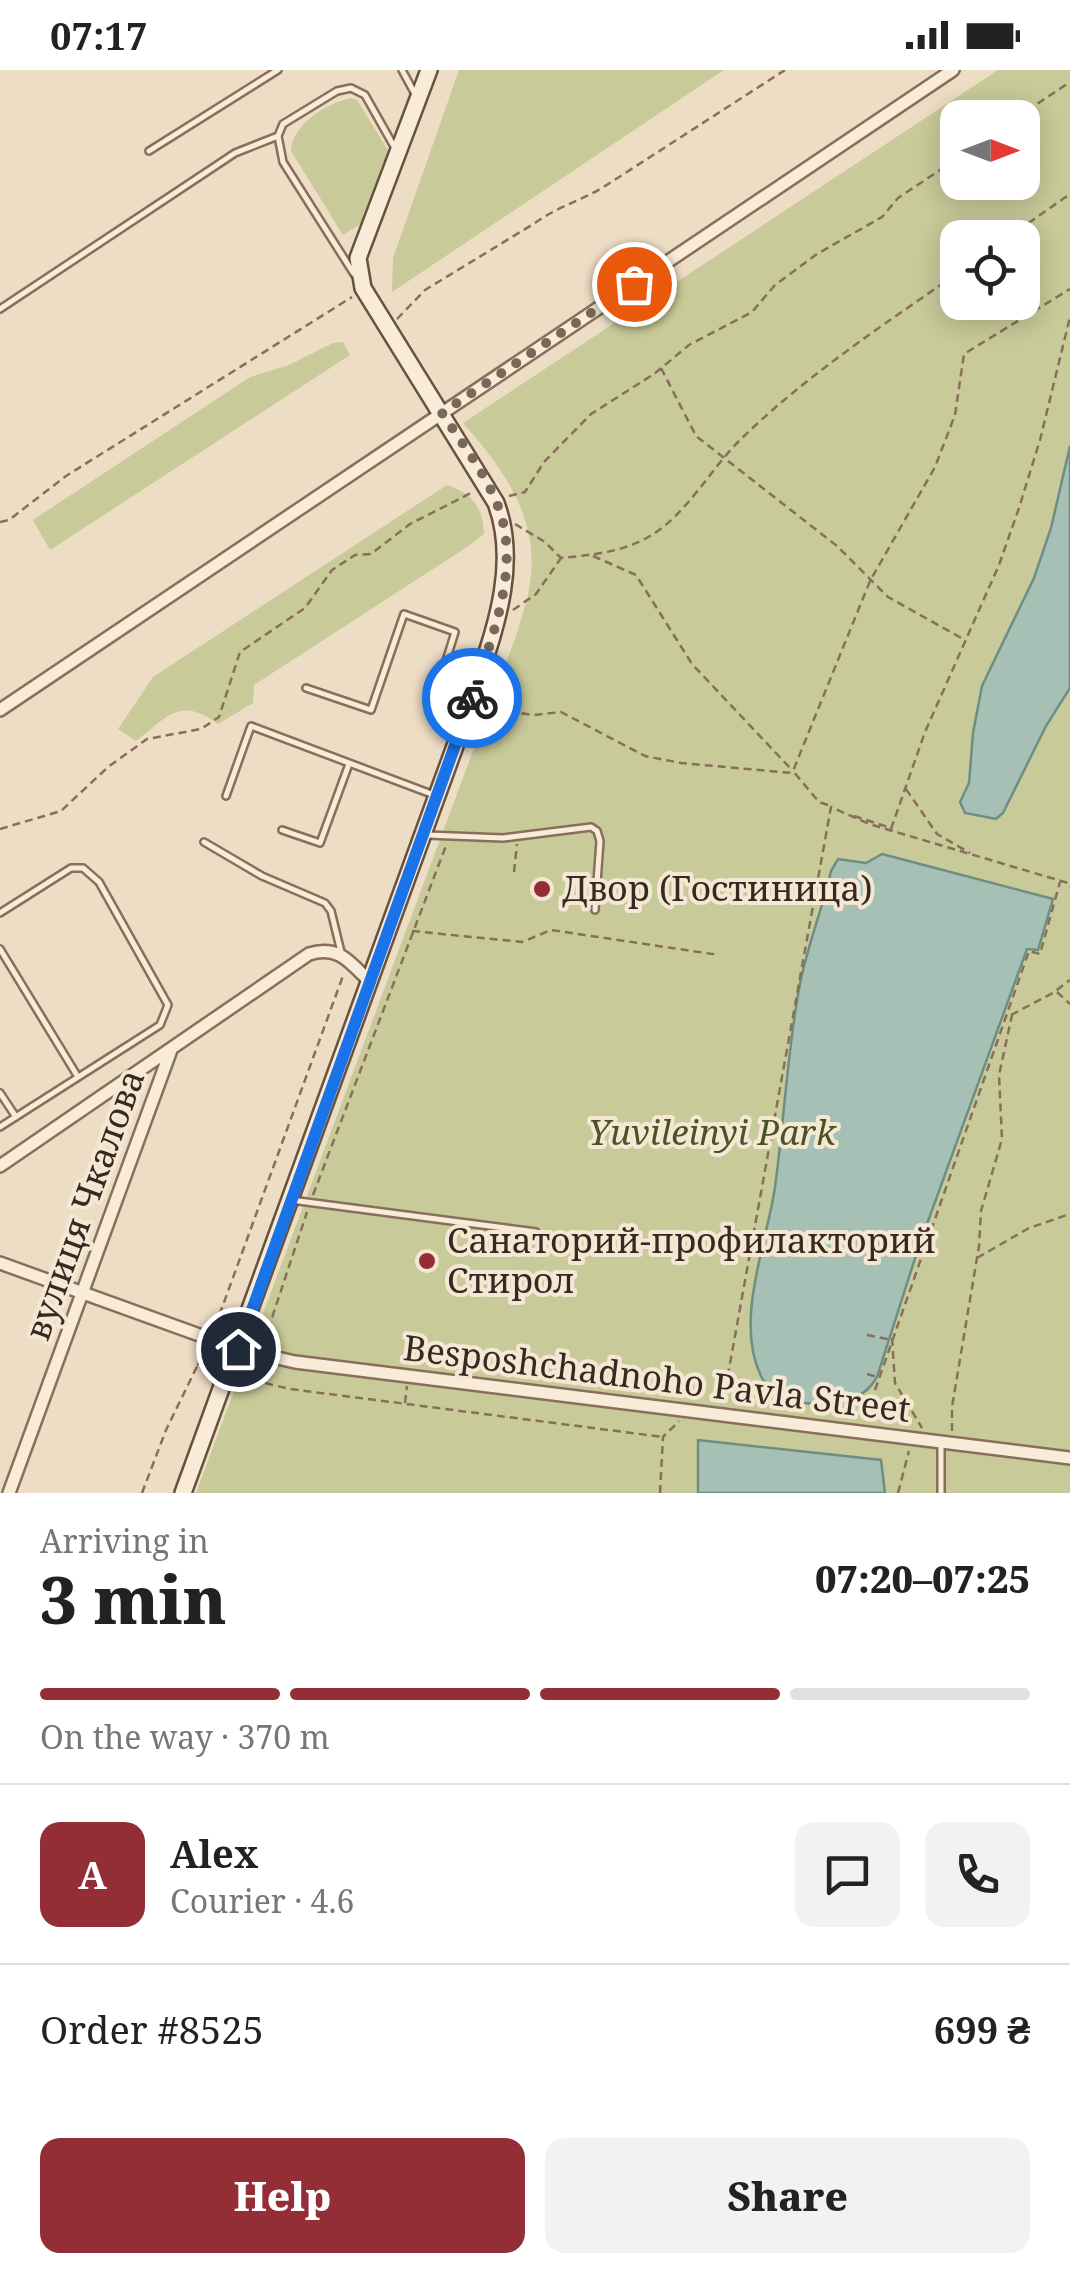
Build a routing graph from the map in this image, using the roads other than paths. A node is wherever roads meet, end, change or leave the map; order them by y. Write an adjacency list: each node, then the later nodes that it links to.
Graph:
1 (278, 70): 7 (lane)
2 (402, 70): 5 (lane)
3 (428, 70): 5 (street)
4 (952, 70): 11 (street)
5 (418, 100): 8 (street)
6 (278, 136): 8 (lane); 9 (lane); 10 (lane)
7 (149, 152)
8 (397, 152): 9 (street)
9 (363, 288): 11 (street)
10 (0, 309)
11 (442, 413): 13 (street); 14 (street)
12 (306, 688): 13 (lane)
13 (470, 705): 17 (street)
14 (0, 710)
15 (350, 764): 16 (lane); 17 (lane); 18 (lane)
16 (226, 796)
17 (436, 796): 19 (street)
18 (282, 830)
19 (422, 835): 21 (lane); 25 (street)
20 (204, 842): 24 (lane)
21 (595, 910)
22 (0, 914): 27 (lane)
23 (0, 949): 27 (lane)
24 (345, 956): 25 (street); 26 (street)
25 (369, 981): 32 (street)
26 (171, 1050): 31 (street); 35 (street, вулиця Чкалова)
27 (78, 1077): 29 (lane)
28 (0, 1093): 29 (lane)
29 (16, 1117): 30 (lane)
30 (0, 1128)
31 (0, 1166)
32 (290, 1200): 33 (lane); 36 (street)
33 (536, 1232)
34 (0, 1263): 35 (street, Besposhchadnoho Pavla Street)
35 (82, 1292): 36 (street, Besposhchadnoho Pavla Street); 39 (street, вулиця Чкалова)
36 (238, 1349): 37 (street, Besposhchadnoho Pavla Street); 40 (street)
37 (941, 1442): 38 (street, Besposhchadnoho Pavla Street); 41 (lane)
38 (1070, 1458)
39 (9, 1493)
40 (184, 1493)
41 (941, 1493)

